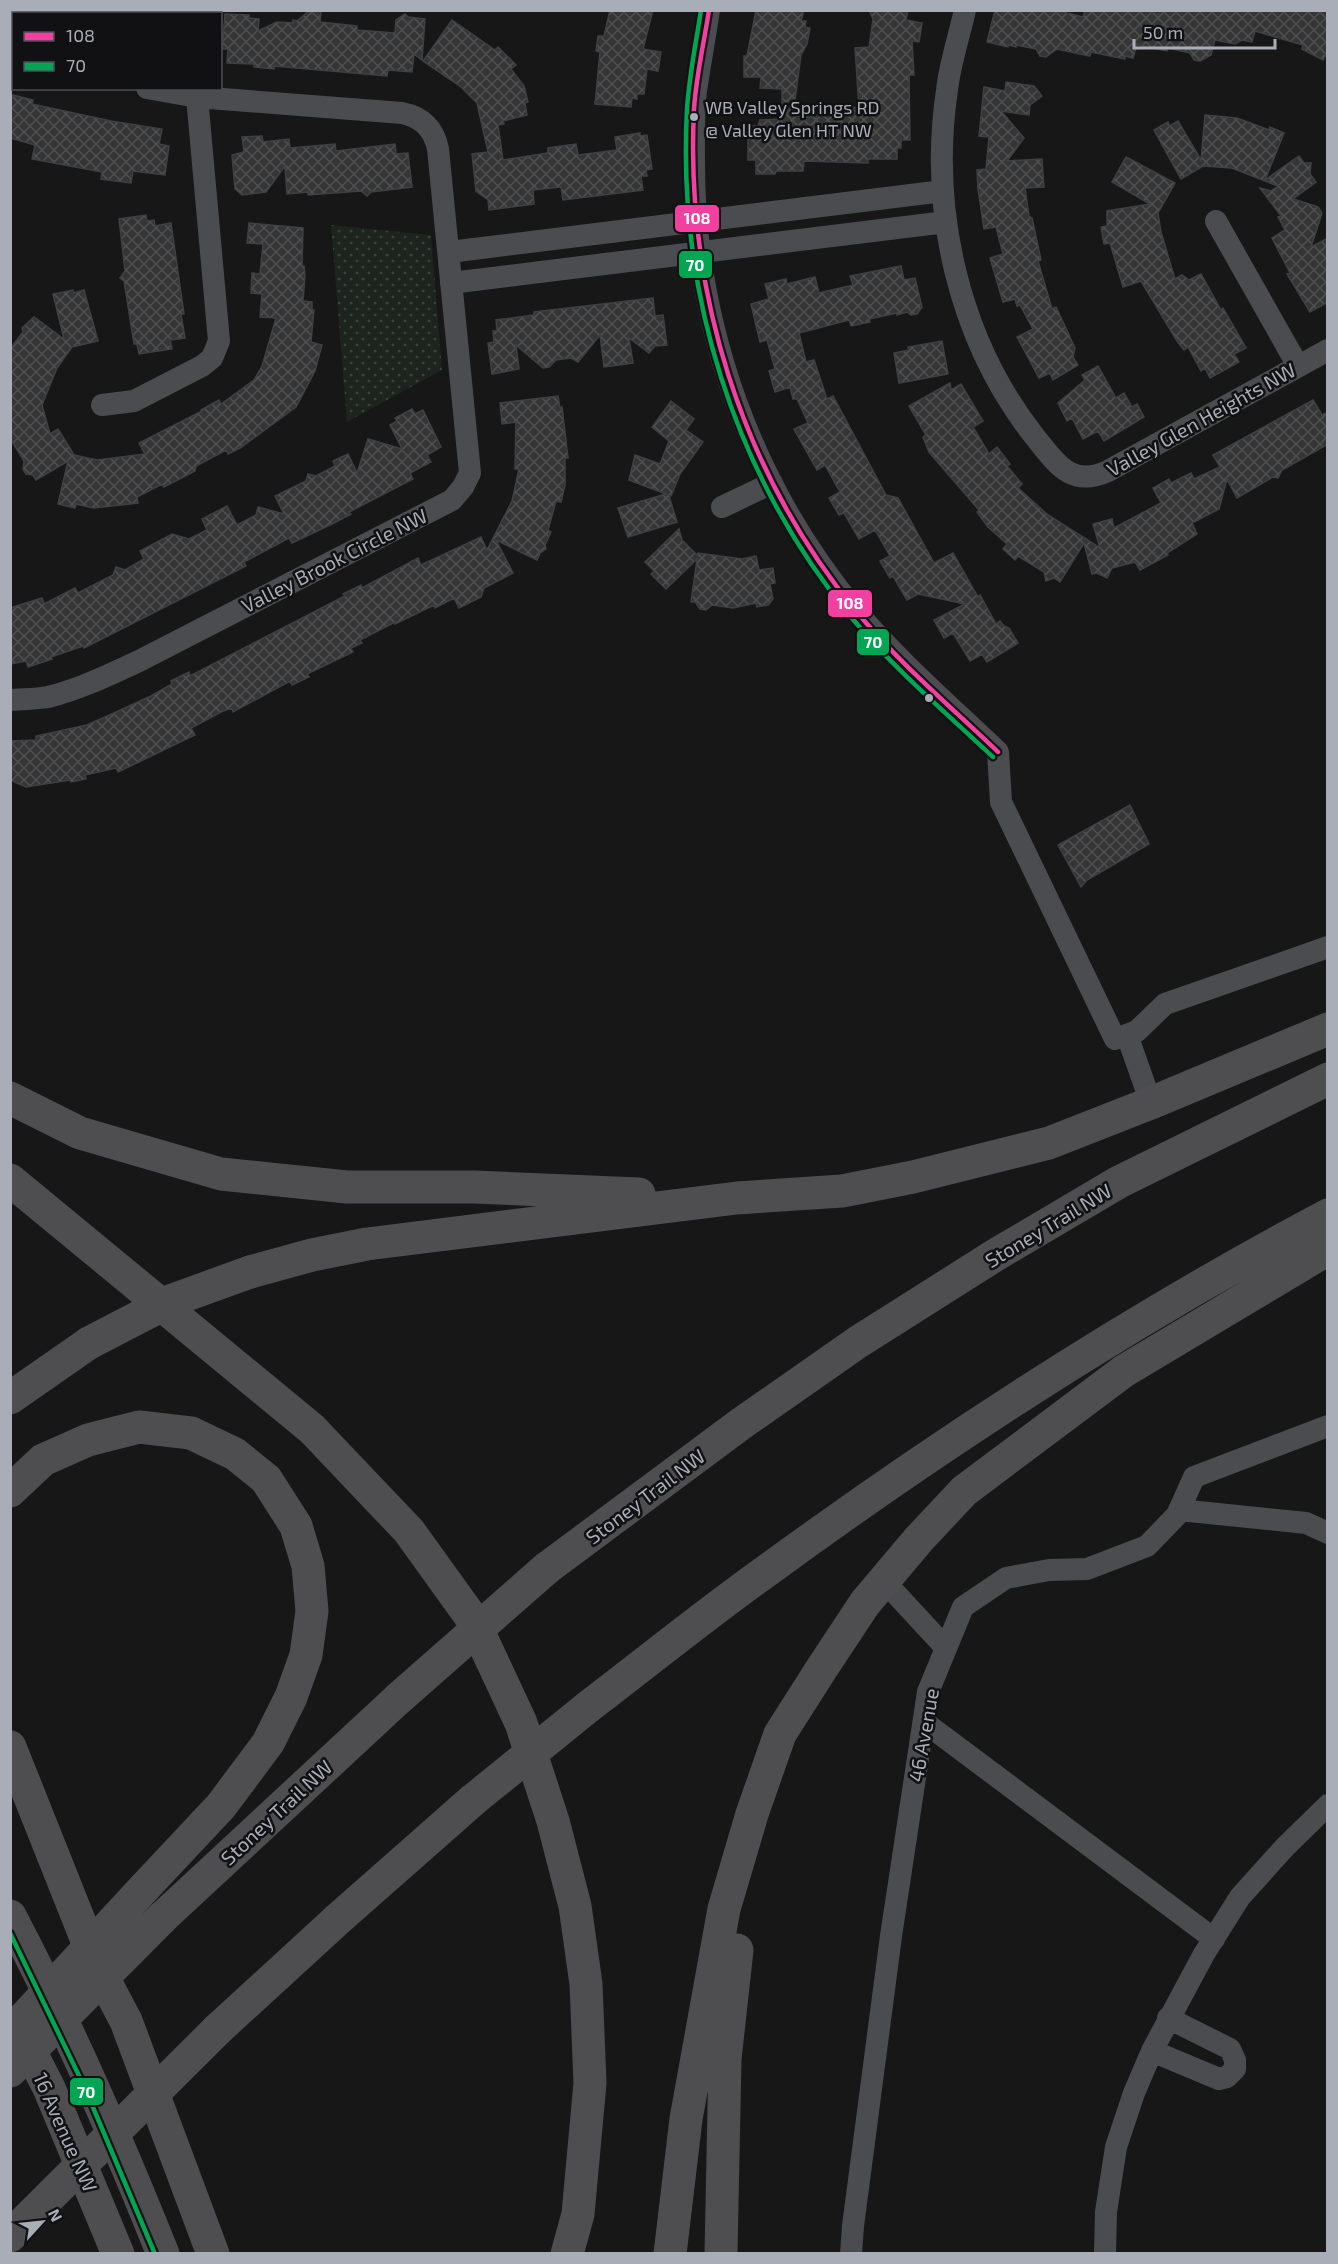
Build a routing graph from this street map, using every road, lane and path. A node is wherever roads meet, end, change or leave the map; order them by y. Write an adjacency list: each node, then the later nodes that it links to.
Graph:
1 (709, 10): 6 (street)
2 (965, 10): 5 (street, Valley Glen Heights NW)
3 (158, 90): 4 (street, Valley Brook Circle NW)
4 (197, 97): 9 (street, Valley Brook Circle NW); 14 (street)
5 (943, 191): 6 (street); 8 (street, Valley Glen Heights NW)
6 (696, 221): 9 (street); 10 (street)
7 (1216, 221): 13 (street)
8 (946, 222): 10 (street); 13 (street, Valley Glen Heights NW)
9 (449, 252): 11 (street, Valley Brook Circle NW)
10 (699, 252): 11 (street); 15 (street)
11 (452, 283): 17 (street, Valley Brook Circle NW)
12 (1328, 350): 13 (street, Valley Glen Heights NW)
13 (1298, 366)
14 (102, 405)
15 (772, 483): 16 (street); 20 (street)
16 (722, 507)
17 (10, 700)
18 (1328, 947): 20 (street)
19 (1328, 1029): 23 (highway)
20 (1127, 1035): 23 (street)
21 (1328, 1079): 45 (highway, Stoney Trail NW, bridge)
22 (10, 1098): 25 (highway)
23 (1151, 1103): 25 (highway)
24 (10, 1180): 50 (highway)
25 (737, 1198): 28 (highway, bridge)
26 (1328, 1215): 46 (highway, bridge)
27 (1328, 1249): 33 (highway)
28 (10, 1398)
29 (1328, 1426): 31 (street, 46 Avenue)
30 (10, 1491): 43 (highway, bridge)
31 (1179, 1510): 32 (street); 34 (street, 46 Avenue)
32 (1328, 1533)
33 (884, 1581): 34 (street); 38 (highway)
34 (946, 1648): 35 (street, 46 Avenue)
35 (924, 1722): 40 (street); 53 (street, 46 Avenue)
36 (10, 1747): 49 (highway)
37 (1328, 1805): 40 (street)
38 (752, 1814): 51 (highway); 52 (highway)
39 (10, 1916): 48 (highway)
40 (1214, 1939): 42 (street)
41 (10, 2013): 47 (highway, 16 Avenue NW)
42 (1168, 2018): 44 (street); 44 (street)
43 (10, 2033)
44 (1152, 2051): 54 (street)
45 (10, 2071)
46 (10, 2236)
47 (118, 2253)
48 (163, 2253)
49 (213, 2253)
50 (567, 2253)
51 (670, 2253)
52 (721, 2253)
53 (851, 2253)
54 (1105, 2253)

